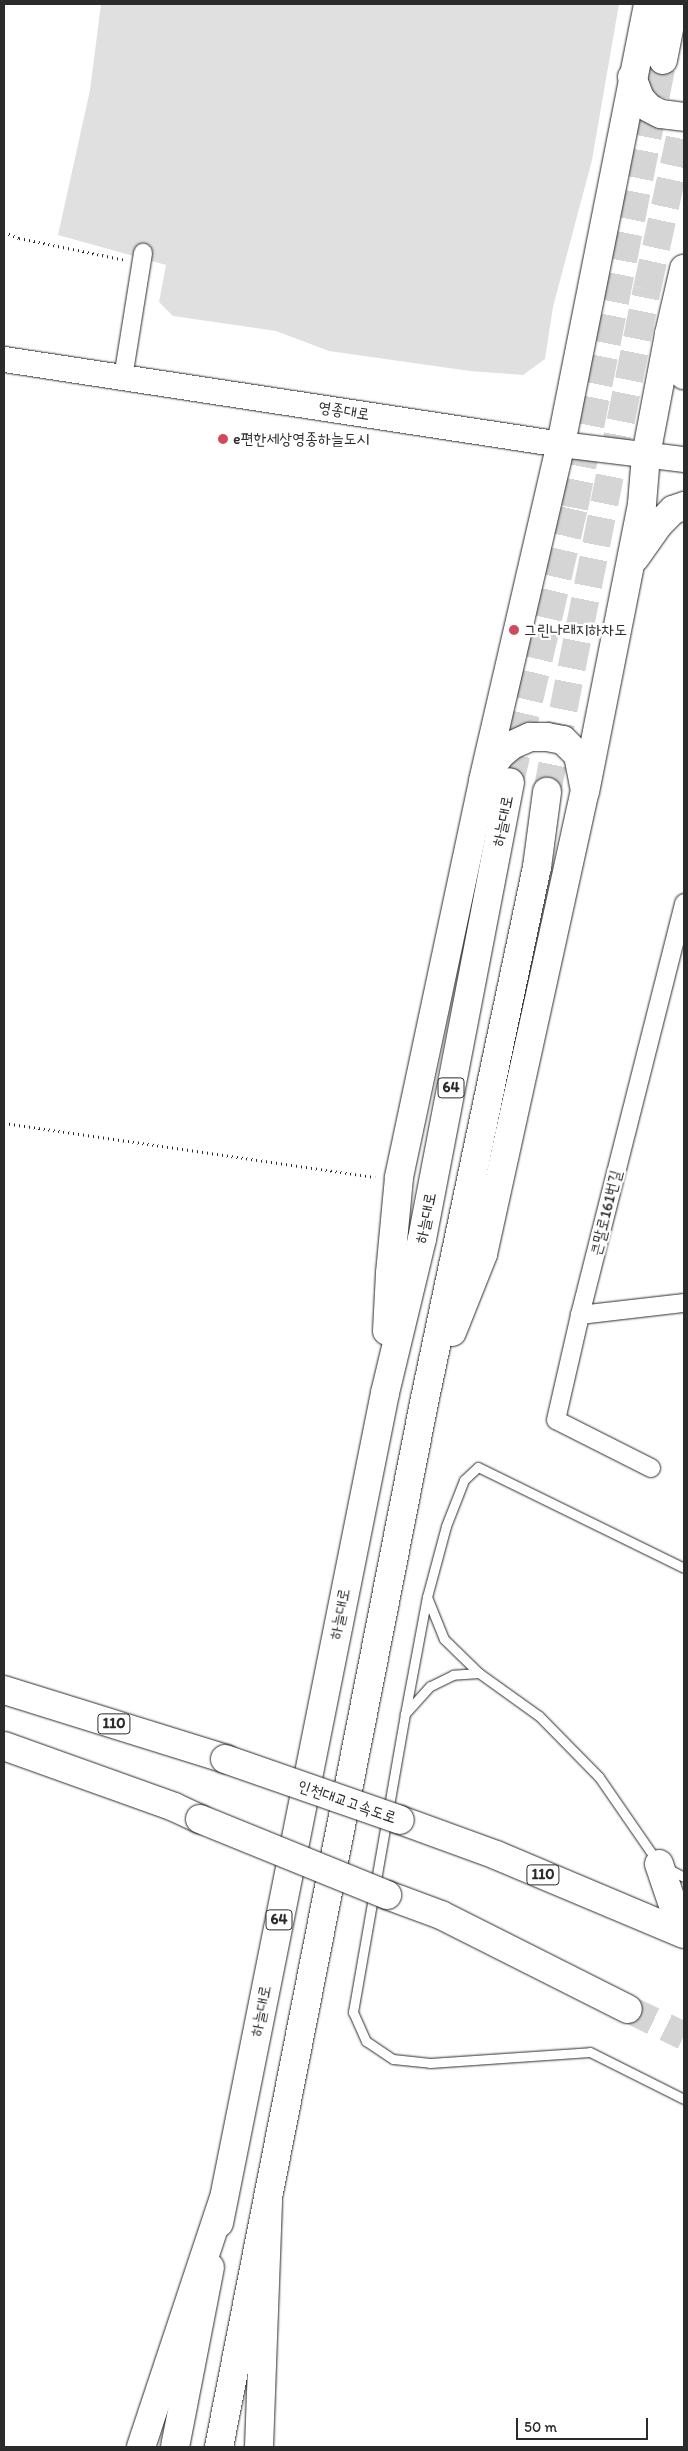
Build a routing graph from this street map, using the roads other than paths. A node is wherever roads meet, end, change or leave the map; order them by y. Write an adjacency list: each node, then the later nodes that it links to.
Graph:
1 (648, 4): 4 (highway)
2 (674, 4): 3 (highway)
3 (663, 60)
4 (632, 77): 5 (highway); 12 (highway)
5 (684, 117)
6 (142, 258): 11 (street)
7 (684, 269): 8 (highway)
8 (669, 334): 10 (highway); 13 (highway)
9 (4, 359): 11 (main road, 영종대로)
10 (684, 375)
11 (123, 378): 12 (main road, 영종대로)
12 (562, 444): 13 (main road, 영종대로); 17 (highway)
13 (646, 455): 14 (main road, 영종대로); 16 (highway)
14 (684, 459)
15 (684, 506): 16 (highway)
16 (628, 568): 20 (highway)
17 (483, 781): 20 (highway); 24 (highway)
18 (510, 782): 24 (highway, 하늘대로 / 64)
19 (547, 792): 25 (highway, 64)
20 (585, 792): 25 (highway)
21 (684, 903): 23 (street, 큰말로161번길)
22 (684, 1303): 23 (street)
23 (580, 1316): 26 (street, 큰말로161번길)
24 (385, 1393): 38 (highway, 하늘대로 / 64)
25 (424, 1403): 39 (highway, 64)
26 (651, 1468)
27 (684, 1568): 28 (lane)
28 (427, 1597): 29 (lane); 31 (lane)
29 (479, 1673): 31 (lane); 33 (lane)
30 (4, 1690): 35 (highway, 인천대교고속도로 / 110, bridge)
31 (405, 1714): 37 (lane)
32 (4, 1746): 36 (highway, bridge)
33 (659, 1864): 34 (lane); 35 (highway)
34 (684, 1877)
35 (683, 1933)
36 (628, 2009)
37 (684, 2099)
38 (224, 2200): 40 (highway); 41 (highway, 하늘대로 / 64)
39 (268, 2201): 42 (highway, 64); 43 (highway)
40 (141, 2447)
41 (175, 2447)
42 (219, 2447)
43 (259, 2447)

